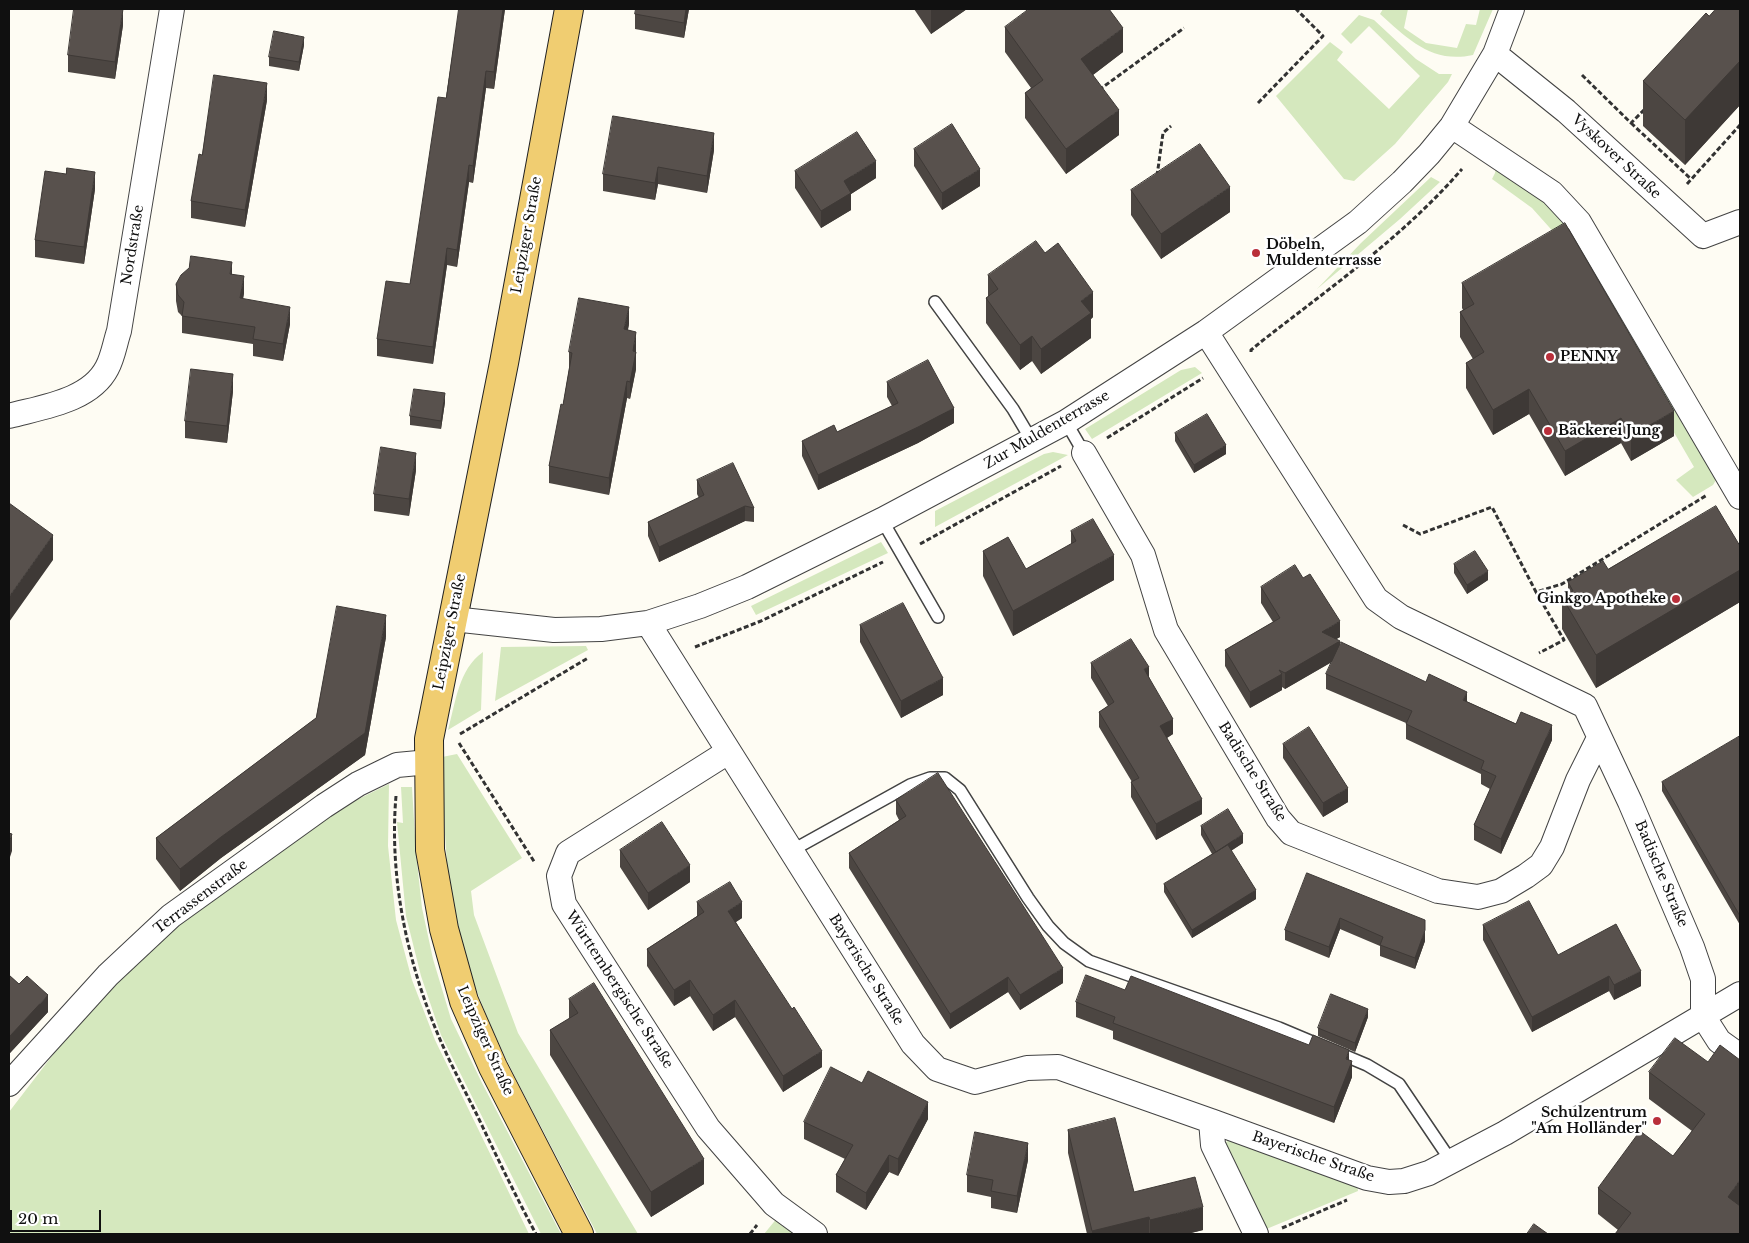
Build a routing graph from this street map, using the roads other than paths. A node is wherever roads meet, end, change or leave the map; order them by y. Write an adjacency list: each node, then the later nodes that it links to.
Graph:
1 (172, 9): 9 (street, Nordstraße)
2 (569, 9): 16 (main road, Leipziger Straße)
3 (1512, 9): 4 (street, Zur Muldenterrasse)
4 (1495, 54): 5 (street, Zur Muldenterrasse); 6 (street, Vyskover Straße)
5 (1452, 126): 8 (street, Zur Muldenterrasse); 13 (street)
6 (1740, 222)
7 (935, 302): 11 (lane)
8 (1206, 332): 10 (street, Zur Muldenterrasse); 18 (street, Badische Straße)
9 (9, 416)
10 (1066, 422): 11 (street, Zur Muldenterrasse); 12 (lane)
11 (1032, 441): 14 (street, Zur Muldenterrasse)
12 (1084, 453): 18 (street, Badische Straße)
13 (1735, 489)
14 (882, 520): 15 (lane); 17 (street, Zur Muldenterrasse)
15 (938, 618)
16 (453, 619): 17 (street, Zur Muldenterrasse); 20 (main road, Leipziger Straße)
17 (648, 623): 19 (street, Bayerische Straße)
18 (1599, 738): 23 (street, Badische Straße)
19 (728, 752): 21 (street, Bayerische Straße); 30 (street, Württembergische Straße)
20 (429, 762): 25 (street, Terrassenstraße); 29 (main road, Leipziger Straße)
21 (791, 852): 26 (street, Bayerische Straße); 27 (lane)
22 (1740, 994): 23 (street)
23 (1703, 1016): 24 (street); 27 (street, Bayerische Straße)
24 (1740, 1056)
25 (9, 1084)
26 (1211, 1121): 27 (street, Bayerische Straße); 28 (street)
27 (1451, 1160)
28 (1266, 1233)
29 (579, 1234)
30 (815, 1234)

